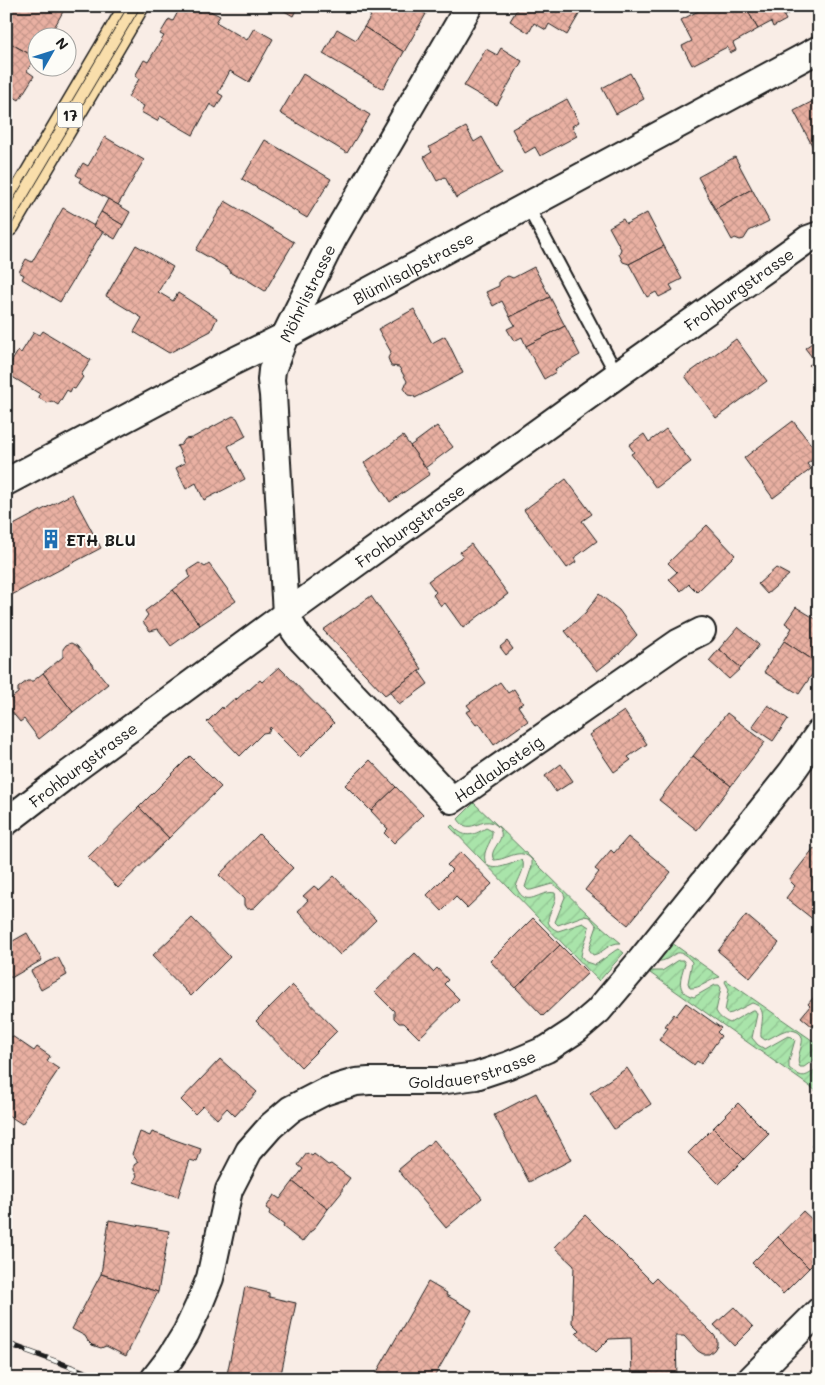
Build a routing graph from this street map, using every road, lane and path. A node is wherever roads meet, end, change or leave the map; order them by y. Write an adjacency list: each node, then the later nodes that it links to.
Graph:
1 (134, 6): 5 (main road, 17)
2 (469, 6): 7 (street, Möhrlistrasse)
3 (819, 49): 4 (street, Blümlisalpstrasse)
4 (527, 205): 7 (street, Blümlisalpstrasse); 8 (lane)
5 (6, 223)
6 (819, 235): 8 (street, Frohburgstrasse)
7 (285, 336): 9 (street, Blümlisalpstrasse); 10 (street, Möhrlistrasse)
8 (617, 375): 10 (street, Frohburgstrasse)
9 (6, 482)
10 (286, 614): 11 (street, Hadlaubsteig); 13 (street, Frohburgstrasse)
11 (702, 631)
12 (819, 733): 15 (street, Goldauerstrasse)
13 (6, 822)
14 (819, 1311): 16 (street)
15 (154, 1379)
16 (751, 1379)

